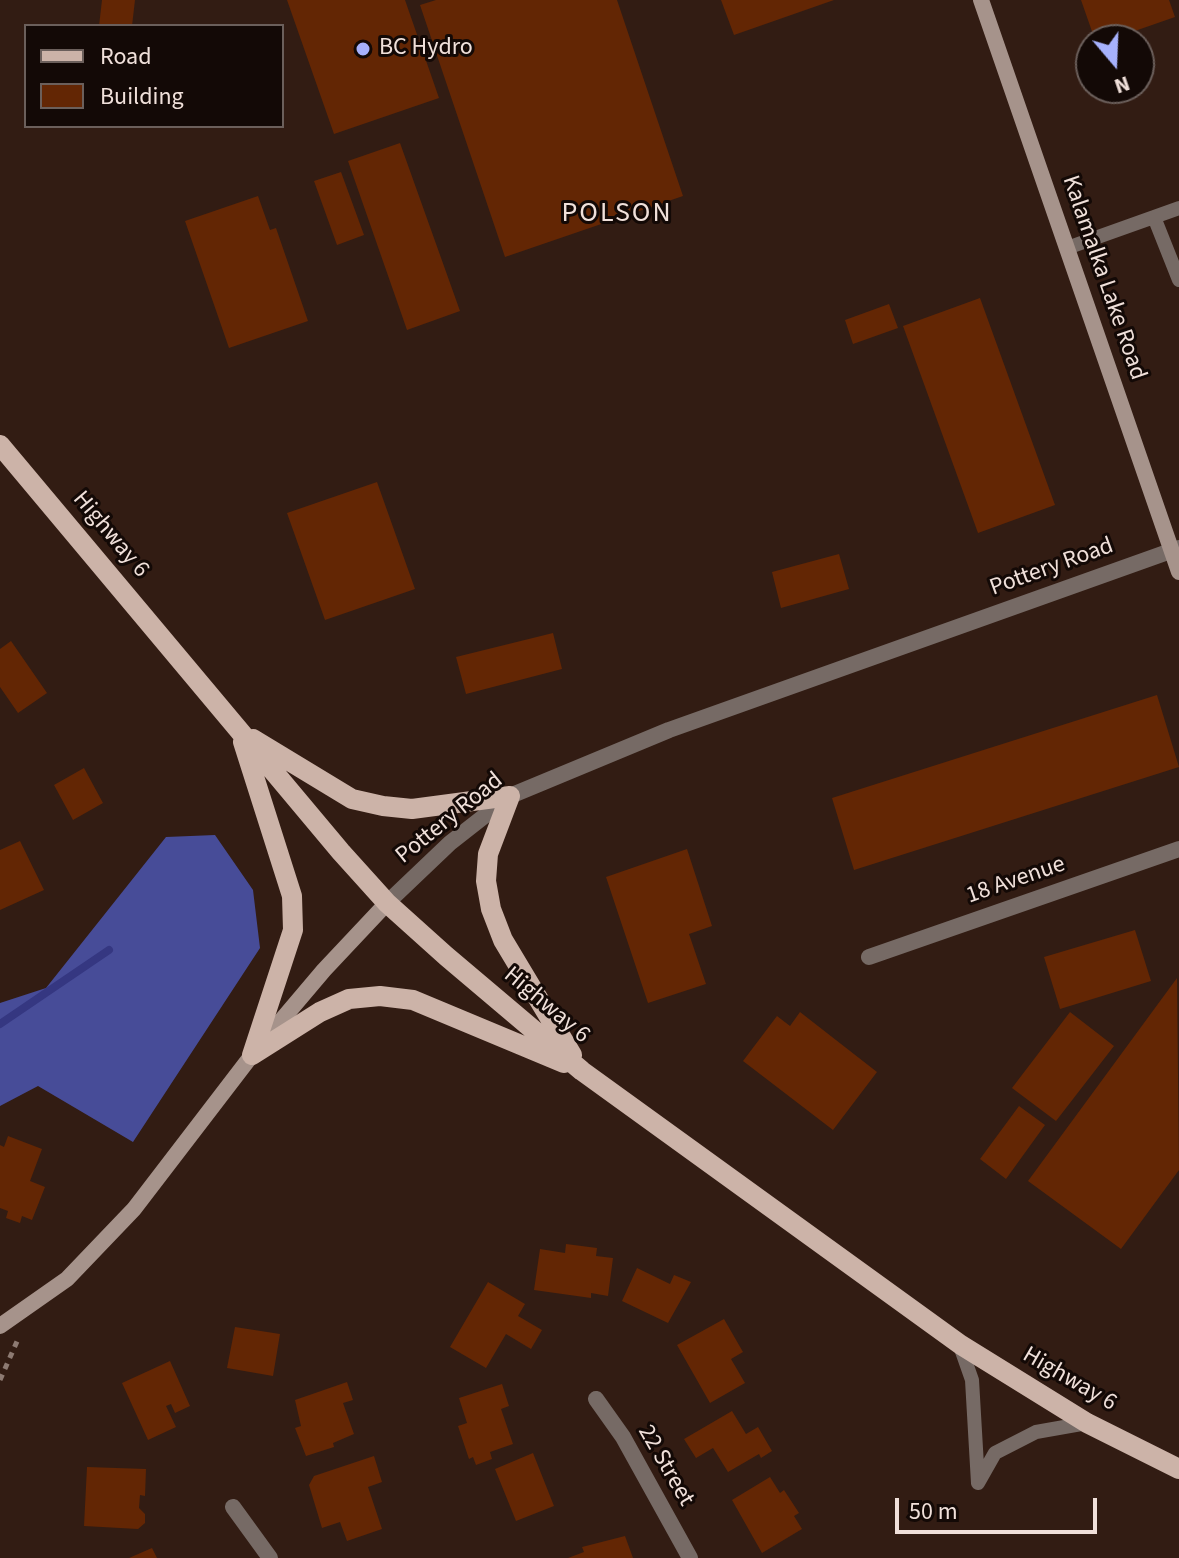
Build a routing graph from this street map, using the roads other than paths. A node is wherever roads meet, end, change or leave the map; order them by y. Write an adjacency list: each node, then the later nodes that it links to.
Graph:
1 (981, 0): 4 (main road, Kalamalka Lake Road)
2 (1179, 208): 3 (lane)
3 (1154, 217): 4 (lane); 5 (lane)
4 (1067, 248): 7 (main road, Kalamalka Lake Road)
5 (1179, 280)
6 (0, 445): 9 (main road, Highway 6)
7 (1175, 549): 8 (main road, Kalamalka Lake Road); 10 (street, Pottery Road)
8 (1179, 572)
9 (240, 730): 10 (main road); 12 (main road, Highway 6); 14 (main road)
10 (510, 796): 12 (street, Pottery Road); 15 (main road)
11 (1179, 849): 13 (street, 18 Avenue)
12 (387, 903): 14 (main road, Pottery Road); 15 (main road, Highway 6)
13 (869, 957)
14 (252, 1055): 15 (main road); 16 (main road, Pottery Road)
15 (582, 1071): 17 (main road, Highway 6)
16 (5, 1323)
17 (959, 1343): 19 (main road, Highway 6); 19 (lane)
18 (596, 1399): 23 (street, 22 Street)
19 (1087, 1423): 20 (main road, Highway 6)
20 (1179, 1469)
21 (233, 1507): 22 (street)
22 (270, 1558)
23 (690, 1558)

